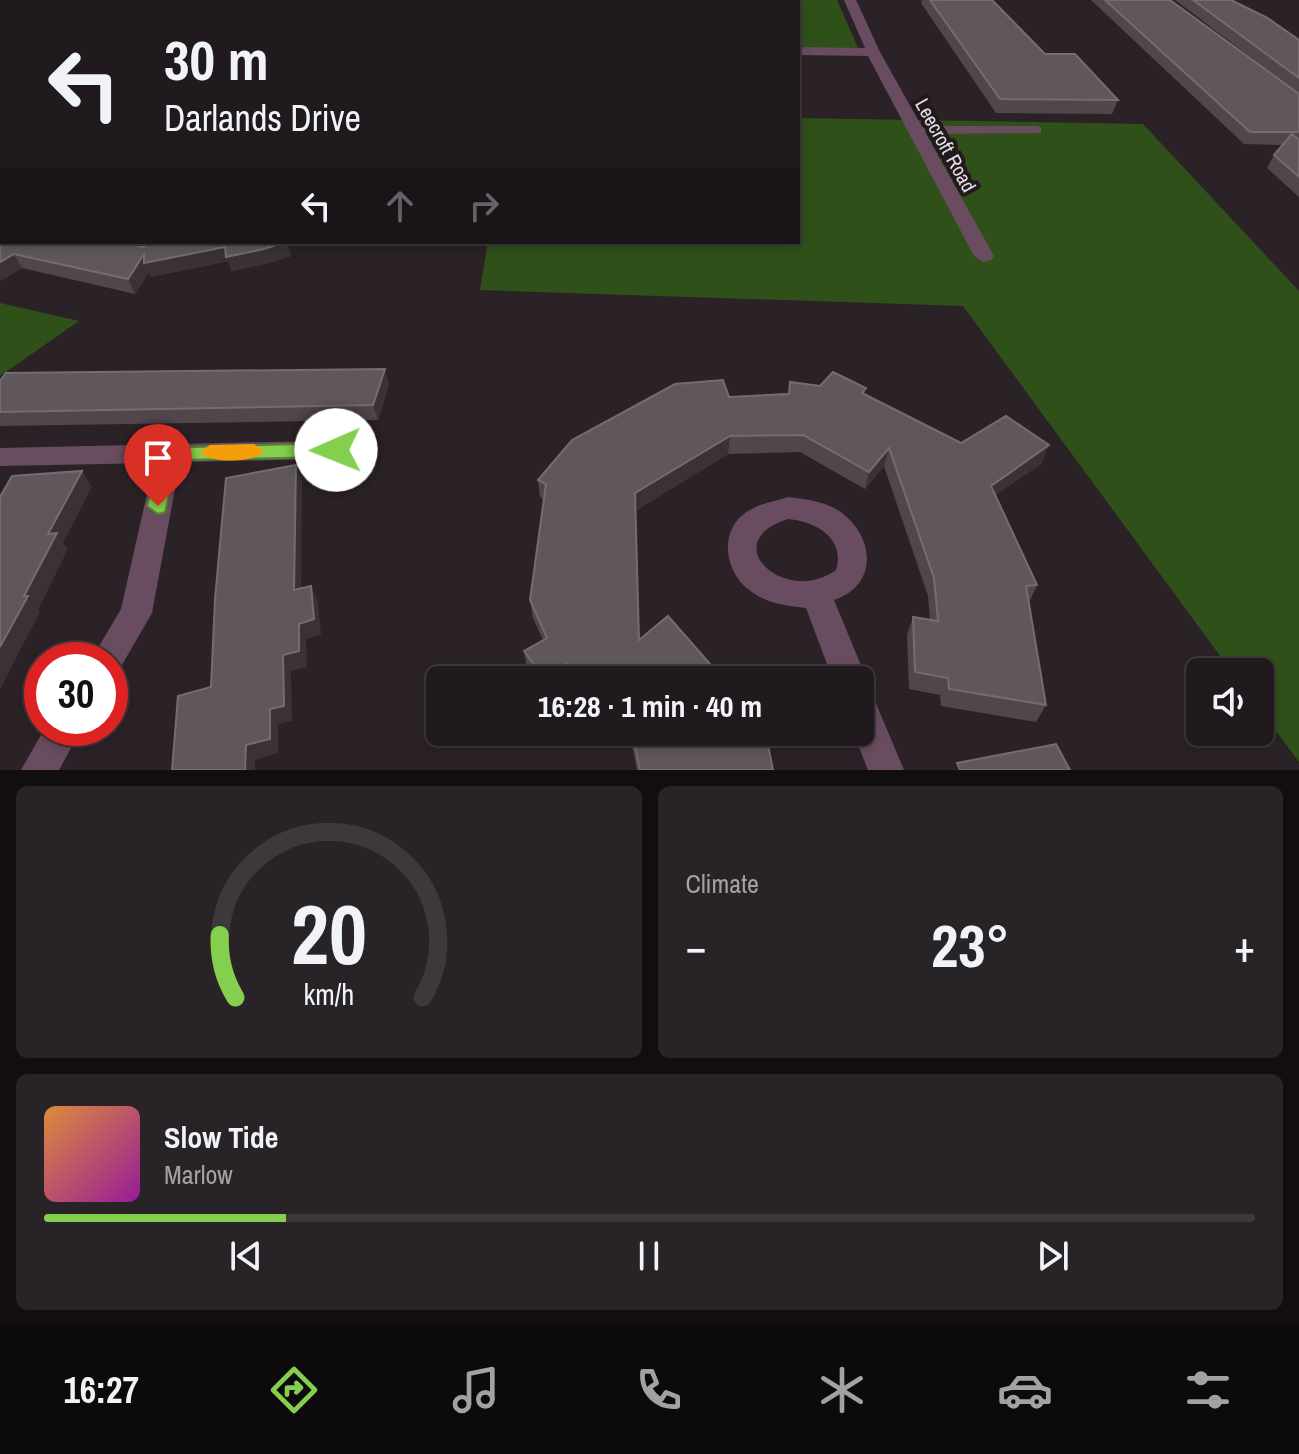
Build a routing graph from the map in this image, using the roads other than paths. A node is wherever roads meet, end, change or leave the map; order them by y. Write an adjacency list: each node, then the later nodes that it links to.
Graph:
1 (850, 0): 3 (street, Leecroft Road)
2 (800, 51): 3 (street)
3 (873, 52): 4 (street, Leecroft Road)
4 (916, 130): 5 (lane); 6 (street, Leecroft Road)
5 (1036, 130)
6 (984, 256)
7 (364, 449): 8 (street)
8 (169, 453): 9 (street); 11 (street)
9 (0, 457)
10 (817, 596): 12 (street)
11 (118, 642)
12 (844, 666)
13 (874, 740): 16 (street)
14 (54, 746): 15 (street)
15 (39, 770)
16 (886, 770)

